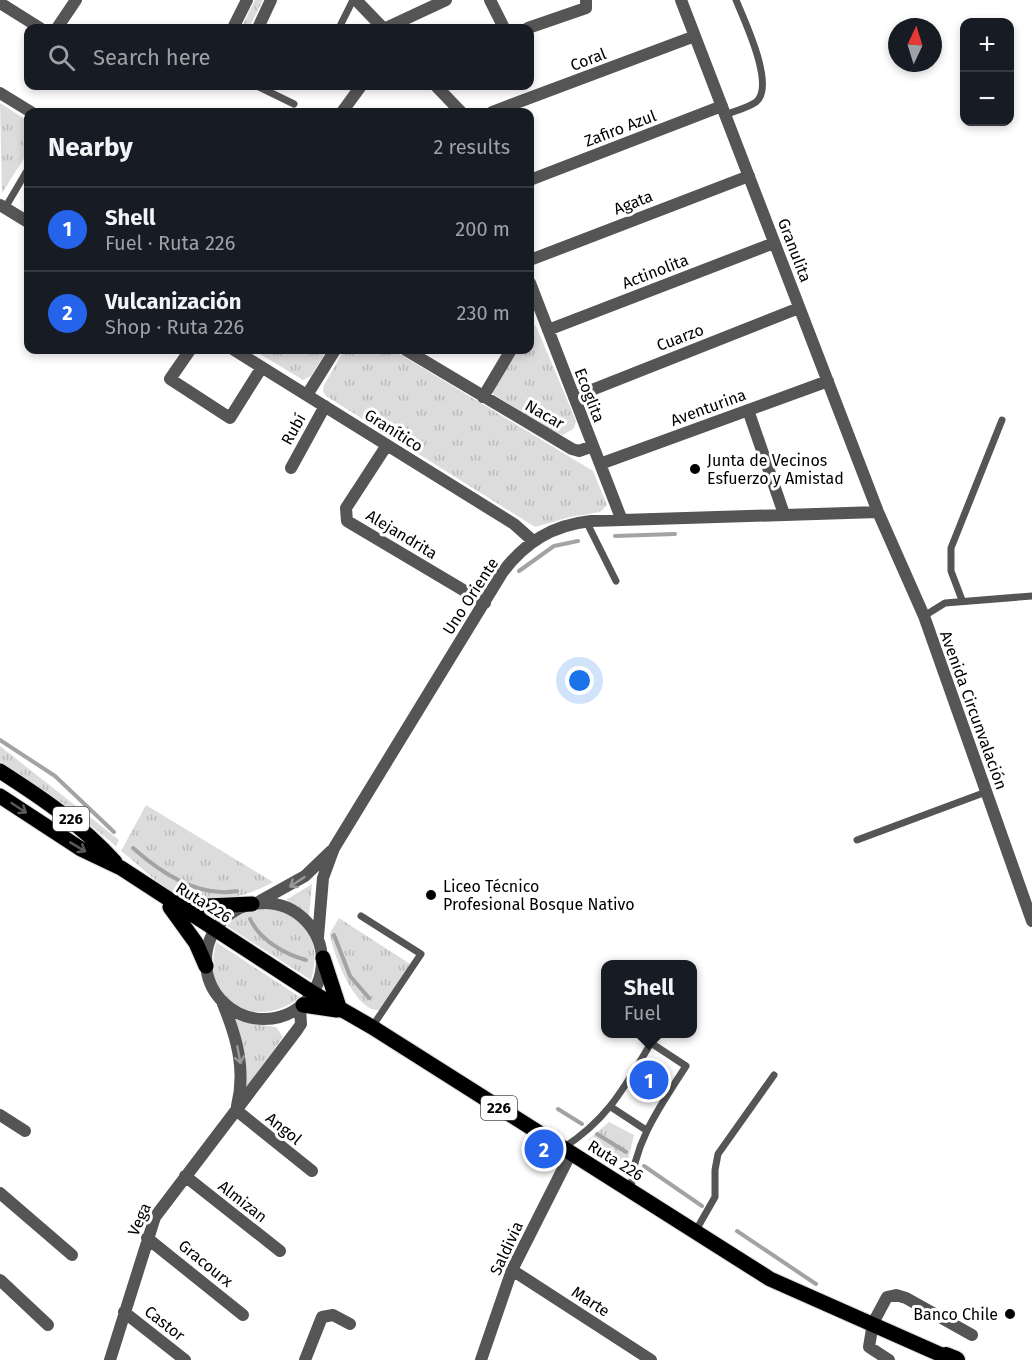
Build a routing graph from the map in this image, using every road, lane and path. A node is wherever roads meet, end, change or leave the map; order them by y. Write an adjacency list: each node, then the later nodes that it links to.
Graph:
1 (76, 0): 12 (street)
2 (247, 0): 13 (street)
3 (271, 0): 14 (street)
4 (354, 0): 15 (lane); 16 (street)
5 (446, 0): 17 (street)
6 (490, 0): 18 (street)
7 (586, 0): 19 (street)
8 (681, 0): 20 (street, Granulita)
9 (736, 0): 30 (lane)
10 (0, 3): 11 (street)
11 (34, 24)
12 (60, 24)
13 (235, 24)
14 (260, 24)
15 (341, 24)
16 (381, 24)
17 (394, 24)
18 (502, 24)
19 (534, 26)
20 (695, 36): 29 (street, Coral); 30 (street, Granulita)
21 (265, 90): 25 (lane)
22 (358, 90): 27 (street)
23 (440, 90): 28 (street)
24 (0, 93): 26 (street)
25 (294, 104)
26 (25, 108)
27 (345, 108)
28 (457, 108)
29 (503, 108)
30 (724, 110): 32 (street, Granulita); 33 (street, Zafiro Azul)
31 (24, 175): 34 (lane)
32 (749, 176): 36 (street, Granulita); 37 (street, Agata)
33 (534, 179)
34 (2, 206): 35 (street)
35 (24, 220)
36 (774, 243): 40 (street, Granulita); 42 (street, Actinolita)
37 (534, 258)
38 (534, 294): 39 (street, Ecoglita)
39 (538, 304): 41 (street); 42 (street, Ecoglita)
40 (799, 308): 49 (street, Granulita); 52 (street, Cuarzo)
41 (534, 311)
42 (548, 330): 52 (street, Ecoglita)
43 (187, 354): 48 (street)
44 (241, 354): 48 (street, Granítico)
45 (333, 354): 50 (street)
46 (425, 354): 51 (street, Nacar)
47 (509, 354): 51 (street)
48 (262, 367): 50 (street, Granítico)
49 (828, 381): 54 (street, Aventurina); 60 (street, Granulita)
50 (307, 395): 53 (street, Granítico)
51 (483, 397): 57 (street, Nacar)
52 (573, 397): 57 (street, Ecoglita)
53 (325, 406): 56 (street, Granítico); 59 (street, Rubí)
54 (748, 410): 58 (street, Aventurina); 61 (street)
55 (1002, 420): 67 (lane)
56 (387, 445): 64 (street, Granítico); 68 (street, Alejandrita)
57 (593, 446): 58 (street, Ecoglita)
58 (600, 464): 62 (street, Ecoglita)
59 (291, 468)
60 (878, 512): 61 (street, Uno Oriente); 69 (street, Avenida Circunvalación)
61 (784, 514): 62 (street, Uno Oriente)
62 (621, 518): 63 (street, Uno Oriente)
63 (586, 521): 64 (street, Uno Oriente); 65 (lane)
64 (533, 541): 68 (street, Uno Oriente)
65 (616, 581)
66 (1032, 596): 67 (lane)
67 (962, 600): 69 (lane)
68 (485, 603): 74 (street, Uno Oriente)
69 (924, 616): 71 (street, Avenida Circunvalación)
70 (0, 771): 75 (main road, Ruta 226 / 226)
71 (986, 792): 73 (lane); 79 (street, Avenida Circunvalación)
72 (0, 796): 75 (main road, Ruta 226 / 226, one-way to 75)
73 (857, 840)
74 (334, 848): 77 (street, Uno Oriente, one-way to 77); 81 (street, Uno Oriente)
75 (121, 868): 76 (main road, Ruta 226 / 226)
76 (163, 898): 77 (main road); 80 (main road, Ruta 226 / 226); 83 (main road)
77 (252, 904): 80 (street, Uno Oriente); 81 (street)
78 (361, 916): 87 (lane)
79 (1032, 921)
80 (214, 930): 83 (street); 85 (main road, Ruta 226 / 226)
81 (318, 937): 82 (street)
82 (323, 958): 85 (street, Vega); 86 (main road)
83 (206, 966): 84 (street, Vega)
84 (222, 1002): 85 (street); 90 (street, Vega, one-way to 90)
85 (306, 1002): 86 (main road, Ruta 226 / 226); 90 (street, Vega)
86 (340, 1010): 87 (main road, Ruta 226 / 226)
87 (372, 1027): 94 (main road, Ruta 226 / 226)
88 (774, 1075): 99 (lane)
89 (612, 1107): 92 (lane); 92 (lane); 94 (lane)
90 (236, 1110): 95 (street, Angol); 96 (street, Vega)
91 (0, 1116): 93 (street)
92 (646, 1130): 97 (lane)
93 (25, 1131)
94 (567, 1151): 97 (main road, Ruta 226 / 226); 103 (street, Saldivia)
95 (312, 1171)
96 (185, 1176): 100 (street, Vega); 101 (street, Almizan)
97 (631, 1191): 99 (main road, Ruta 226 / 226)
98 (0, 1193): 102 (street)
99 (695, 1232): 107 (main road, Ruta 226 / 226)
100 (147, 1238): 105 (street, Vega); 106 (street, Gracourx)
101 (280, 1251)
102 (72, 1255)
103 (512, 1270): 116 (street, Saldivia); 117 (street, Marte)
104 (0, 1280): 109 (street)
105 (124, 1312): 113 (street, Vega); 114 (street, Castor)
106 (243, 1315)
107 (873, 1323): 110 (street); 111 (main road, Ruta 226 / 226); 118 (street)
108 (350, 1324): 115 (street)
109 (48, 1325)
110 (972, 1335)
111 (925, 1354): 112 (main road, Ruta 226 / 226)
112 (952, 1359)
113 (110, 1360)
114 (185, 1360)
115 (305, 1360)
116 (481, 1360)
117 (651, 1360)
118 (889, 1360)

